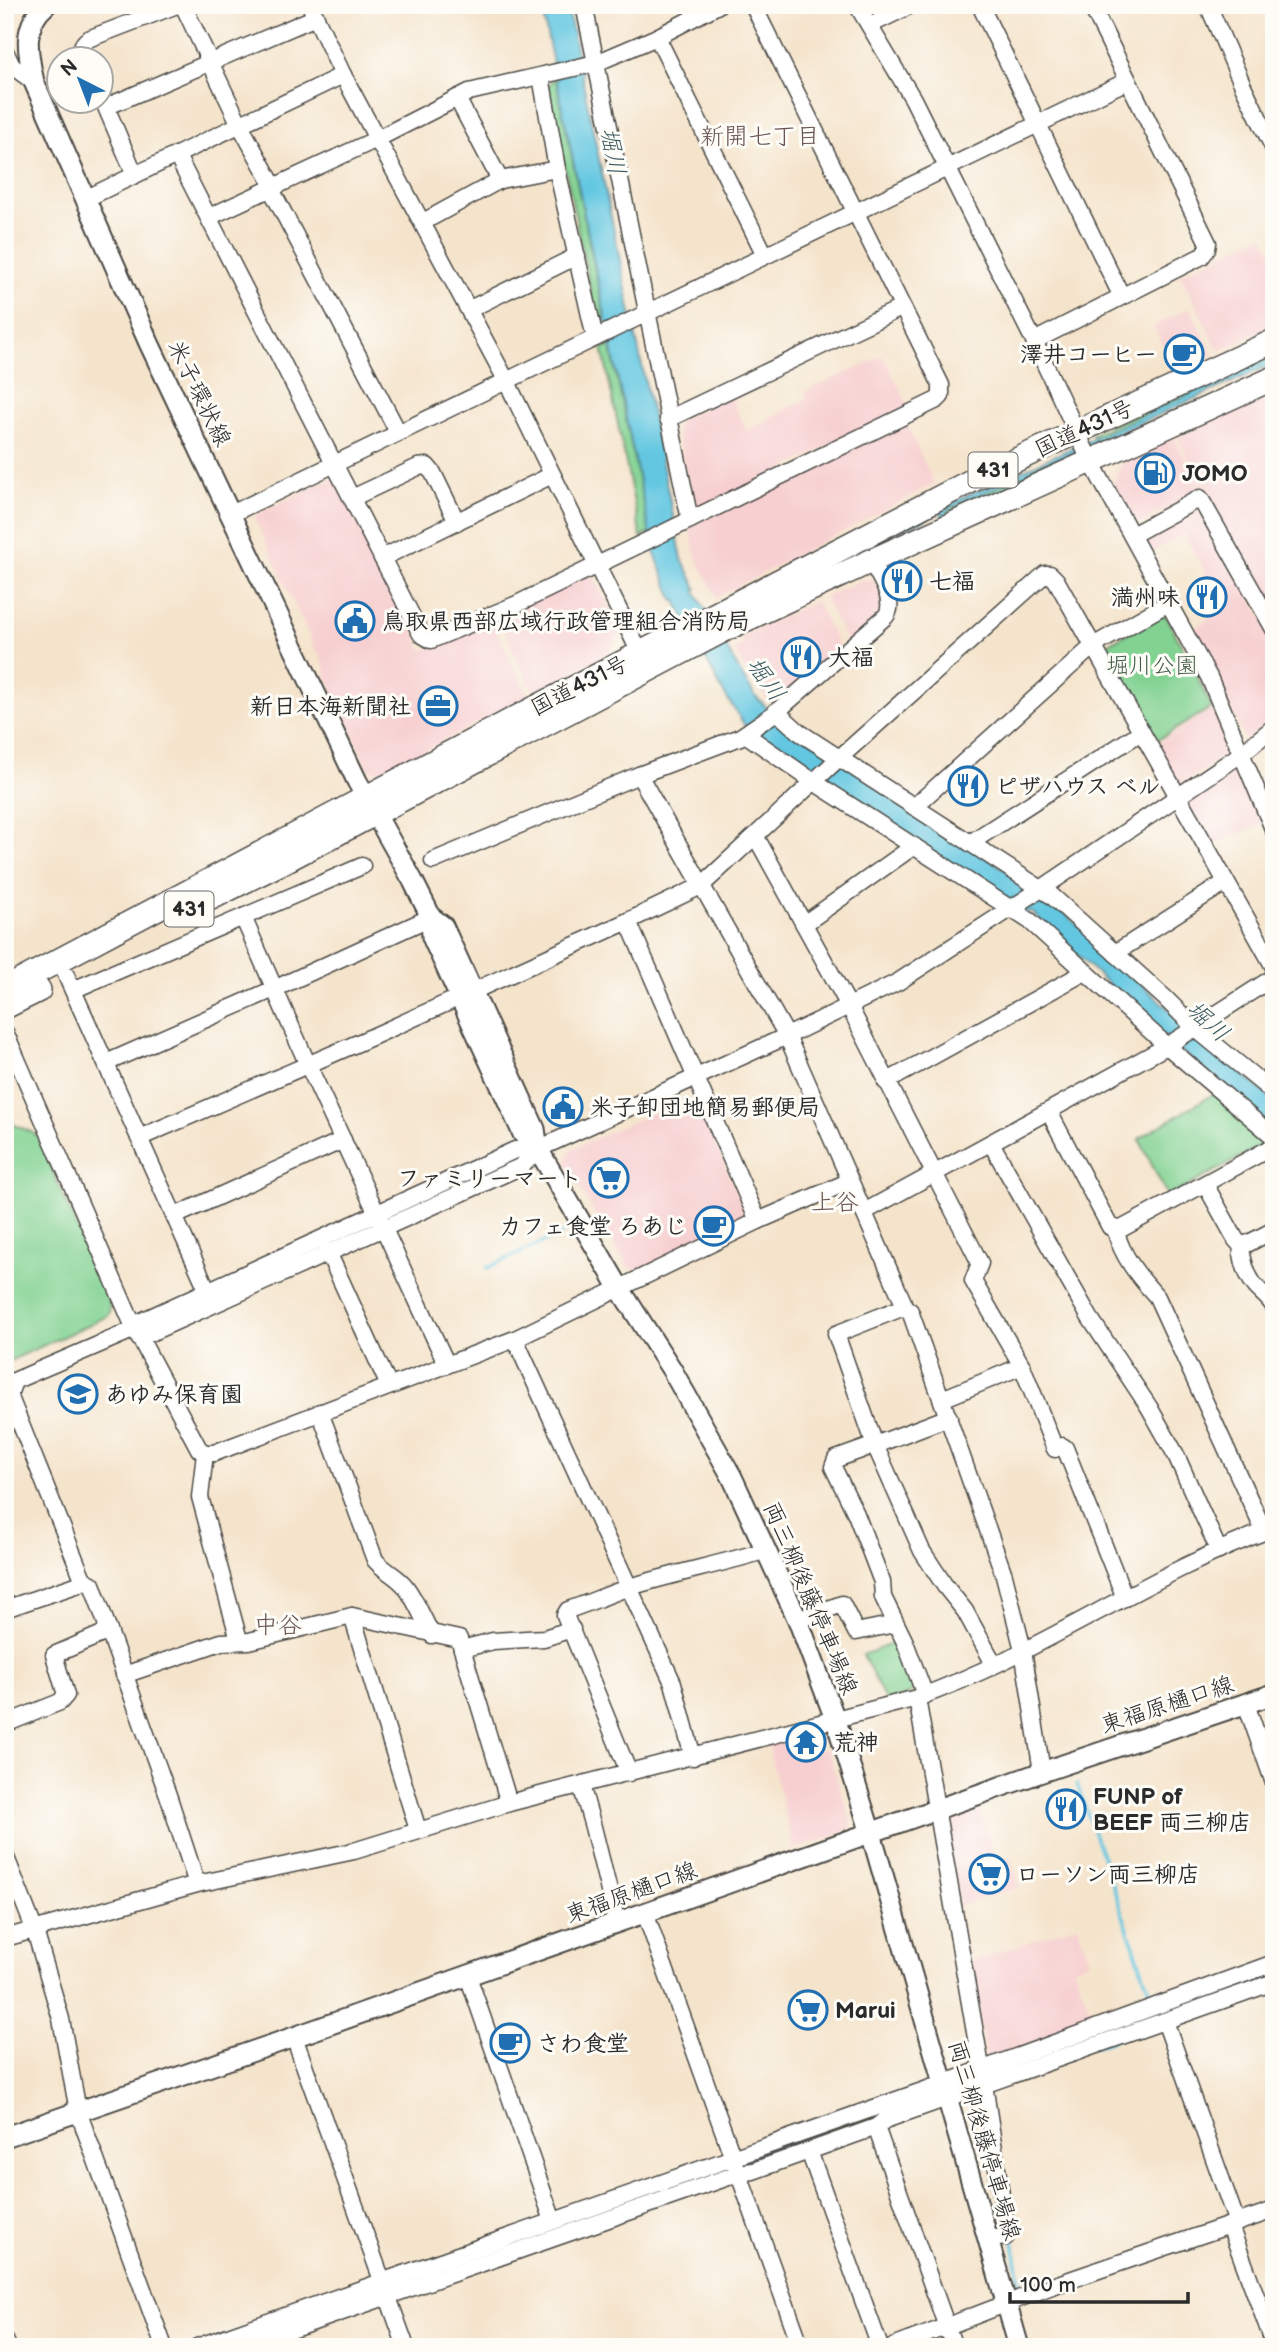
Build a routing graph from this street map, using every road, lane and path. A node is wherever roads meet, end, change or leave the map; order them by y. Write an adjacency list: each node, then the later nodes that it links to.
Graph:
1 (46, 5): 22 (main road, 米子環状線)
2 (177, 5): 15 (street)
3 (183, 5): 17 (street)
4 (584, 5): 18 (street)
5 (718, 5): 14 (street)
6 (753, 5): 37 (street)
7 (857, 5): 13 (street)
8 (911, 5): 13 (street)
9 (980, 5): 26 (street)
10 (1091, 5): 21 (street)
11 (1208, 5): 29 (street)
12 (313, 11): 17 (street); 19 (street)
13 (870, 25): 31 (street)
14 (657, 37): 18 (street); 40 (street)
15 (83, 46)
16 (5, 51): 22 (street)
17 (209, 64): 23 (street); 27 (street)
18 (590, 65): 20 (street); 45 (street)
19 (343, 75): 27 (street); 28 (street)
20 (547, 75): 24 (street); 32 (street)
21 (1127, 80): 26 (street); 42 (street)
22 (34, 82): 36 (main road, 米子環状線)
23 (116, 98)
24 (457, 98): 28 (street); 34 (street)
25 (110, 116): 33 (street)
26 (1039, 122): 31 (street); 42 (street)
27 (240, 125): 30 (street); 35 (street)
28 (377, 139): 35 (street); 39 (street)
29 (1274, 149)
30 (177, 156): 33 (street); 38 (street)
31 (947, 168): 37 (street); 47 (street)
32 (557, 169): 34 (street); 41 (street)
33 (135, 175): 36 (street)
34 (500, 180): 39 (street)
35 (272, 188): 38 (street); 52 (street)
36 (85, 199): 58 (main road, 米子環状線)
37 (856, 211): 40 (street); 43 (street)
38 (209, 217): 55 (street)
39 (423, 222): 44 (street)
40 (765, 255): 45 (street)
41 (577, 256): 44 (street); 46 (street)
42 (1121, 295): 47 (street)
43 (901, 308): 51 (street); 60 (street)
44 (470, 309): 50 (street)
45 (641, 317): 46 (street); 51 (street)
46 (598, 337): 50 (street)
47 (1034, 341): 53 (street)
48 (1274, 341): 53 (highway, 国道431号 / 431)
49 (1274, 378): 54 (highway, 国道431号 / 431)
50 (506, 380): 52 (street); 56 (street)
51 (668, 419): 60 (street)
52 (398, 432): 55 (street)
53 (1077, 434): 54 (street); 66 (highway, 国道431号 / 431)
54 (1089, 459): 61 (street); 63 (highway, 国道431号 / 431)
55 (335, 464): 57 (street); 58 (street)
56 (552, 475): 59 (street); 64 (street)
57 (352, 498): 59 (street); 62 (street)
58 (231, 514): 80 (main road, 米子環状線)
59 (457, 522): 62 (street)
60 (685, 522): 64 (street)
61 (1132, 536): 65 (street); 67 (street)
62 (383, 558): 64 (street)
63 (871, 561): 66 (highway, 国道431号 / 431); 71 (street)
64 (596, 566): 70 (street)
65 (1170, 602): 69 (street); 75 (street)
66 (724, 620): 68 (highway, 国道431号 / 431)
67 (1274, 629)
68 (684, 640): 70 (highway, 国道431号 / 431); 80 (highway, 国道431号 / 431)
69 (1093, 646): 73 (street); 76 (street); 81 (street)
70 (640, 653): 80 (highway, 国道431号 / 431)
71 (775, 712): 74 (street); 76 (street)
72 (1274, 727): 75 (street)
73 (1141, 732): 79 (street); 84 (street)
74 (746, 733): 77 (street); 78 (street)
75 (1241, 754): 79 (street); 82 (street)
76 (839, 758): 78 (street); 81 (street)
77 (639, 775): 86 (street); 89 (street)
78 (814, 782): 83 (street); 85 (street)
79 (1177, 796): 88 (street); 90 (street)
80 (370, 805): 93 (main road, 両三柳後藤停車場線); 100 (highway, 国道431号 / 431); 101 (highway, 国道431号 / 431)
81 (914, 807): 84 (street)
82 (1274, 831)
83 (756, 837): 89 (street); 95 (street)
84 (970, 843): 90 (street)
85 (914, 846): 91 (street); 95 (street)
86 (433, 861)
87 (362, 866): 92 (street)
88 (1226, 882): 96 (street); 97 (street)
89 (701, 886): 94 (street); 108 (street)
90 (1041, 889): 91 (street); 96 (street)
91 (1009, 909): 98 (street); 104 (street)
92 (243, 917): 100 (street); 102 (street)
93 (431, 917): 102 (street); 103 (main road, 両三柳後藤停車場線)
94 (628, 921): 103 (street); 112 (street)
95 (804, 924): 104 (street)
96 (1115, 954): 106 (street)
97 (1274, 967)
98 (1085, 972): 109 (street); 113 (street)
99 (1274, 977): 106 (street)
100 (69, 983): 105 (highway, 国道431号 / 431); 110 (street)
101 (5, 989)
102 (274, 989): 110 (street); 111 (street)
103 (466, 994): 111 (street); 121 (main road, 両三柳後藤停車場線)
104 (849, 1006): 108 (street); 113 (street)
105 (5, 1007)
106 (1196, 1029): 109 (street); 114 (street)
107 (5, 1032): 137 (street)
108 (787, 1036): 112 (street); 123 (street)
109 (1167, 1046): 115 (street); 116 (street)
110 (106, 1063): 117 (street)
111 (308, 1065): 117 (street); 118 (street)
112 (695, 1077): 121 (street); 128 (street)
113 (886, 1082): 122 (street)
114 (1274, 1093)
115 (1049, 1112): 119 (street); 129 (street)
116 (1274, 1137)
117 (139, 1138): 126 (street)
118 (343, 1140): 126 (street); 127 (street)
119 (991, 1143): 122 (street); 149 (street)
120 (1274, 1146): 124 (street)
121 (538, 1149): 127 (street); 133 (main road, 両三柳後藤停車場線)
122 (934, 1174): 125 (street); 140 (street)
123 (850, 1181): 125 (street); 128 (street)
124 (1205, 1184): 129 (street); 131 (street)
125 (864, 1212): 135 (street)
126 (174, 1216): 134 (street)
127 (380, 1220): 132 (street); 134 (street); 139 (street)
128 (758, 1221): 133 (street)
129 (1115, 1229): 147 (street)
130 (1274, 1230): 131 (street)
131 (1241, 1245): 136 (street)
132 (328, 1252): 134 (street); 141 (street)
133 (621, 1289): 138 (street); 148 (main road, 両三柳後藤停車場線)
134 (211, 1297): 137 (street)
135 (904, 1307): 142 (street); 145 (street)
136 (1274, 1307)
137 (136, 1331): 146 (street); 150 (street)
138 (515, 1339): 139 (street); 151 (street)
139 (447, 1365): 141 (street)
140 (1022, 1366): 142 (street); 152 (street)
141 (389, 1386): 143 (street)
142 (942, 1399): 144 (street)
143 (320, 1412): 146 (street); 159 (street)
144 (949, 1416): 145 (street); 162 (street)
145 (875, 1445): 156 (street); 163 (street)
146 (205, 1453): 160 (street)
147 (1269, 1530): 149 (street)
148 (767, 1550): 151 (street); 155 (main road, 両三柳後藤停車場線)
149 (1219, 1551): 152 (street)
150 (83, 1579): 153 (street); 158 (street)
151 (628, 1587): 157 (street); 170 (street)
152 (1125, 1598): 162 (street)
153 (5, 1609)
154 (352, 1616): 159 (street); 160 (street); 177 (street)
155 (797, 1620): 156 (street); 168 (main road, 両三柳後藤停車場線)
156 (895, 1624): 166 (street)
157 (572, 1629): 161 (street); 172 (street)
158 (109, 1631): 164 (street); 169 (street)
159 (432, 1635): 161 (street)
160 (239, 1640): 164 (street)
161 (462, 1649): 175 (street)
162 (1023, 1650): 163 (street); 171 (street)
163 (994, 1664): 166 (street)
164 (124, 1675): 180 (street)
165 (1274, 1694): 167 (main road, 東福原樋口線)
166 (921, 1696): 168 (street); 176 (street)
167 (1246, 1704): 171 (main road, 東福原樋口線); 173 (street)
168 (835, 1719): 170 (street); 178 (main road, 両三柳後藤停車場線)
169 (5, 1724)
170 (693, 1757): 172 (street)
171 (1042, 1772): 176 (main road, 東福原樋口線)
172 (628, 1773): 174 (street)
173 (1274, 1783)
174 (580, 1785): 175 (street); 182 (street)
175 (509, 1803): 177 (street)
176 (935, 1810): 178 (main road, 東福原樋口線); 190 (street)
177 (418, 1830): 180 (street)
178 (870, 1833): 181 (main road, 東福原樋口線); 191 (main road, 両三柳後藤停車場線)
179 (5, 1855): 183 (street)
180 (197, 1884): 183 (street)
181 (645, 1913): 182 (main road, 東福原樋口線); 196 (street)
182 (617, 1923): 186 (main road, 東福原樋口線)
183 (34, 1931): 184 (street); 192 (street)
184 (5, 1938)
185 (1274, 1963): 190 (street)
186 (468, 1976): 189 (main road, 東福原樋口線); 198 (street)
187 (1274, 1982): 188 (street)
188 (1165, 2021): 190 (street); 199 (street)
189 (295, 2037): 192 (main road, 東福原樋口線); 201 (street)
190 (982, 2076): 191 (street); 200 (street)
191 (944, 2091): 193 (street); 196 (street); 200 (main road, 両三柳後藤停車場線)
192 (78, 2111): 194 (main road, 東福原樋口線); 207 (street)
193 (876, 2127): 195 (street); 203 (street)
194 (5, 2137)
195 (809, 2151): 196 (street); 212 (street)
196 (737, 2165): 198 (street); 201 (street); 211 (street)
197 (1274, 2210): 199 (street)
198 (553, 2221): 201 (street)
199 (1234, 2225): 202 (street); 205 (street)
200 (988, 2239): 202 (main road, 両三柳後藤停車場線)
201 (385, 2288): 208 (street); 209 (street); 210 (street)
202 (1007, 2305): 203 (street); 215 (main road, 両三柳後藤停車場線)
203 (947, 2327): 213 (street); 214 (street)
204 (5, 2340): 206 (street)
205 (1274, 2344)
206 (8, 2347)
207 (164, 2347)
208 (197, 2347)
209 (242, 2347)
210 (406, 2347)
211 (801, 2347)
212 (880, 2347)
213 (893, 2347)
214 (954, 2347)
215 (1019, 2347)

